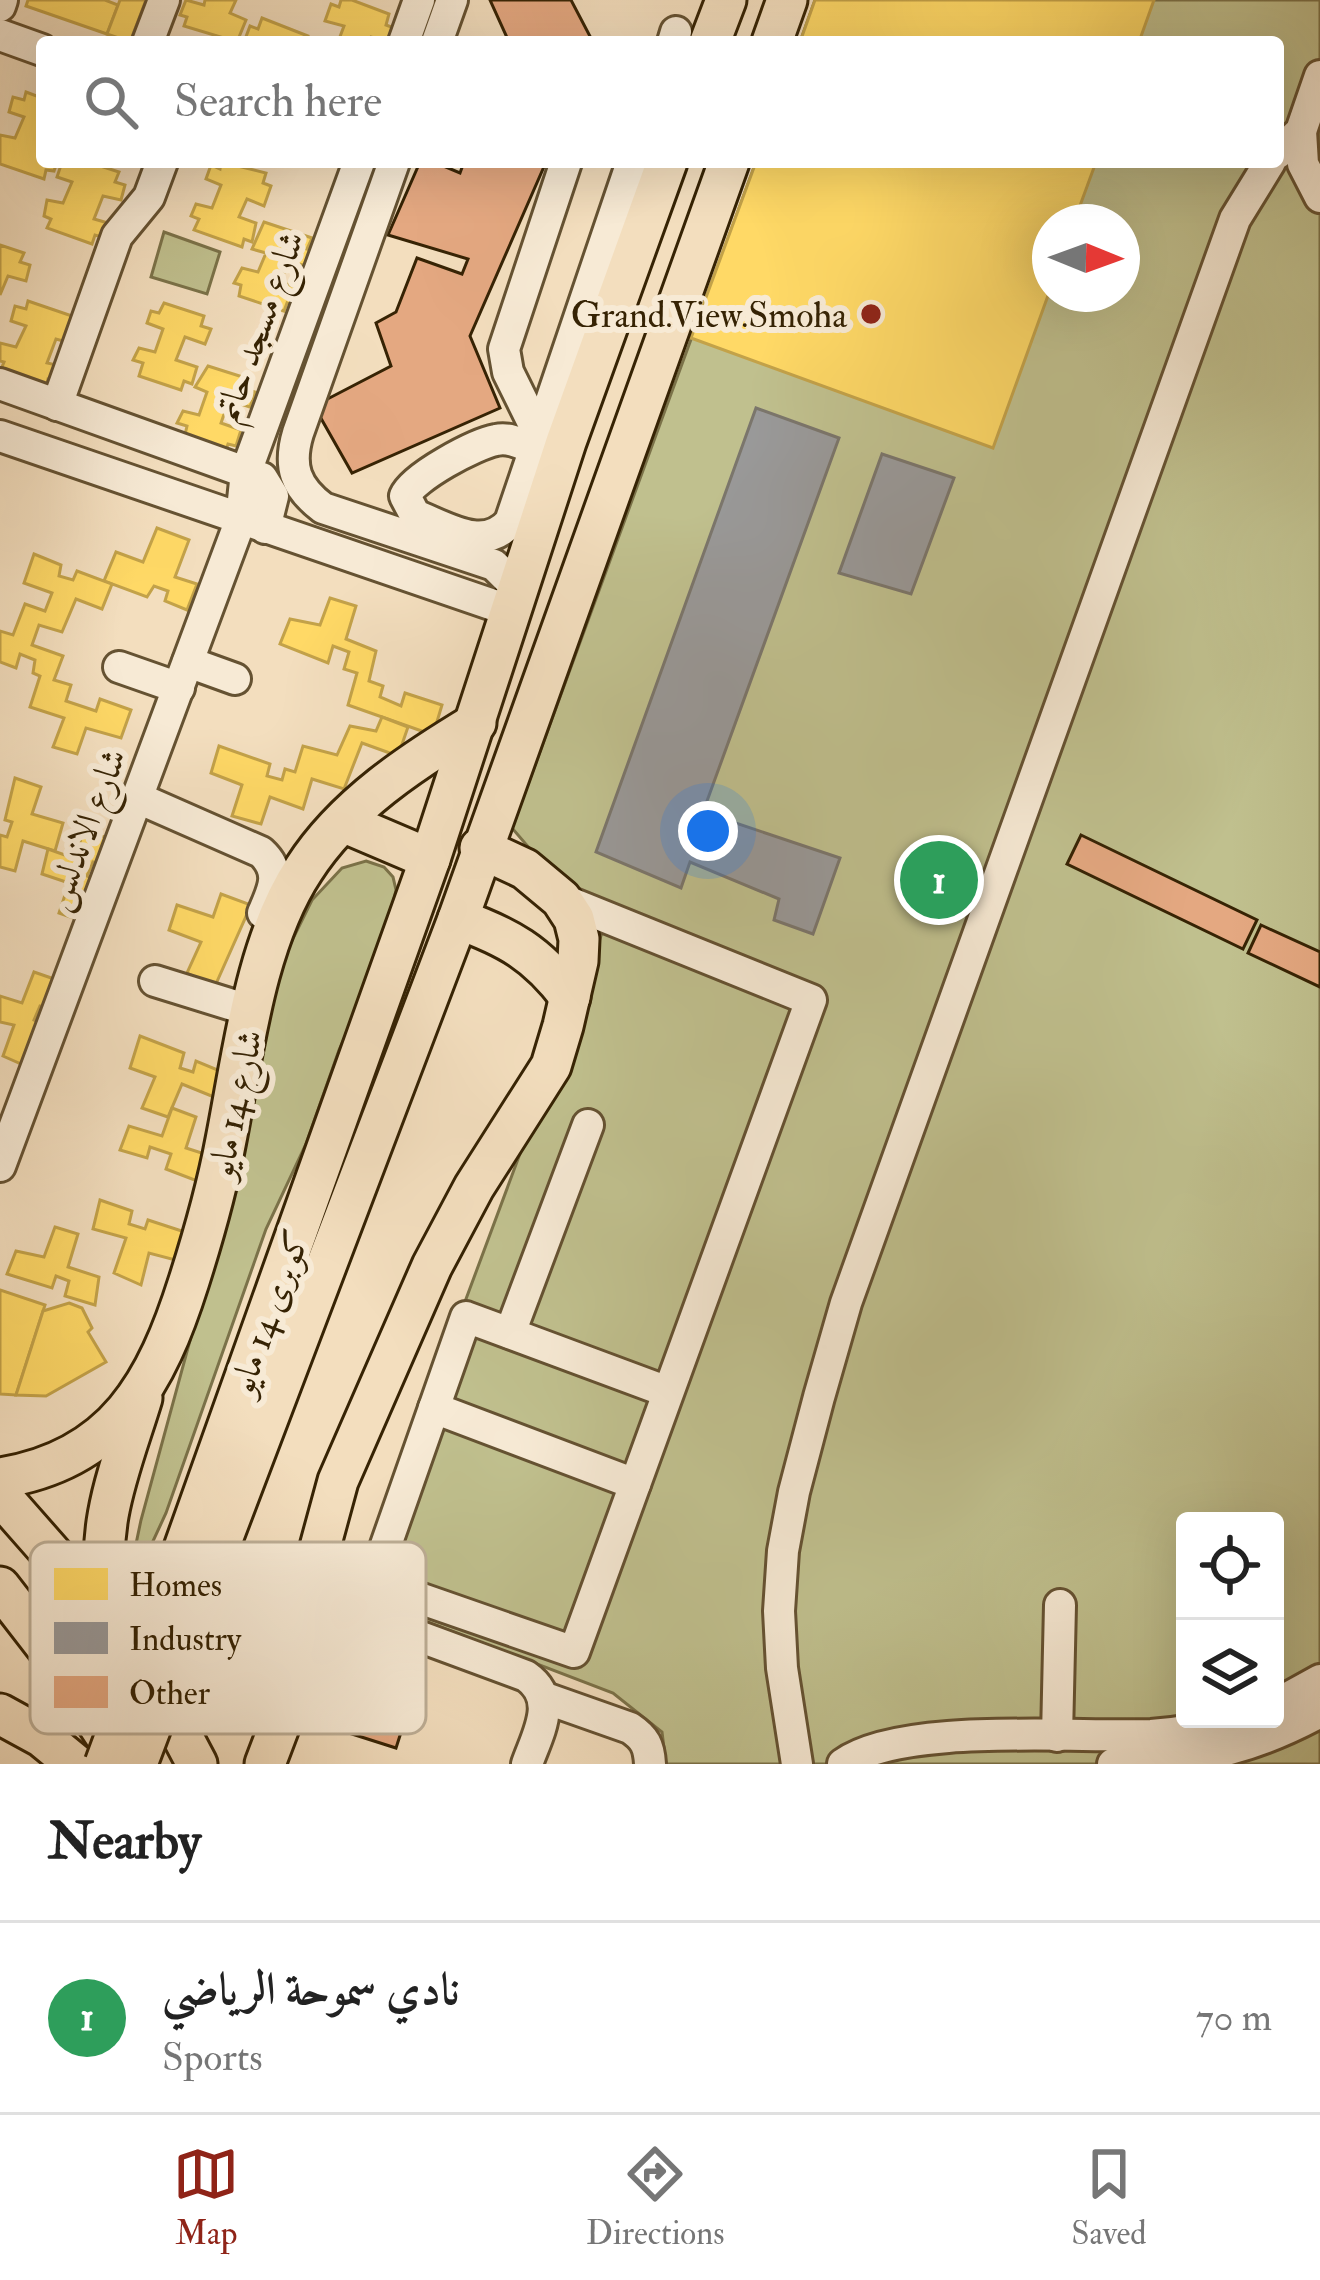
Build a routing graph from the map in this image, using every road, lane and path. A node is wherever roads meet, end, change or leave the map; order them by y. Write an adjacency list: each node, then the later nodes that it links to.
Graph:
1 (164, 0): 7 (street)
2 (419, 0): 8 (street)
3 (452, 0): 9 (street)
4 (725, 0): 10 (main road)
5 (788, 0): 11 (main road)
6 (0, 35): 12 (street)
7 (150, 36)
8 (406, 36)
9 (439, 36)
10 (690, 36)
11 (774, 36)
12 (36, 48)
13 (1320, 76): 14 (street)
14 (1301, 131): 15 (street); 24 (street)
15 (1284, 147)
16 (160, 168): 26 (street)
17 (357, 168): 29 (street, شارع مسجد حاتم)
18 (392, 168): 31 (street)
19 (564, 168): 28 (street)
20 (630, 168): 28 (street)
21 (664, 168): 28 (main road)
22 (727, 168): 38 (main road)
23 (1266, 168): 95 (street)
24 (1320, 197)
25 (10, 388): 26 (street); 27 (street)
26 (57, 405): 29 (street)
27 (2, 443): 30 (street)
28 (543, 451): 31 (main road)
29 (246, 472): 30 (street, شارع مسجد حاتم)
30 (253, 523): 31 (street); 33 (street, شارع الاندلس)
31 (515, 600): 35 (main road)
32 (119, 667): 33 (street)
33 (183, 675): 34 (street); 36 (street, شارع الاندلس)
34 (236, 679)
35 (476, 723): 37 (main road, شارع 14 مايو); 39 (main road)
36 (137, 798): 44 (street); 47 (street, شارع الاندلس)
37 (343, 822): 39 (main road); 45 (main road, شارع 14 مايو)
38 (480, 848): 40 (main road); 41 (main road)
39 (430, 859): 57 (main road, كوبرى 14 مايو)
40 (561, 898): 43 (main road); 50 (street)
41 (458, 919): 43 (main road); 58 (main road, كوبرى 14 مايو)
42 (155, 981): 44 (street)
43 (570, 997): 59 (main road)
44 (239, 1007): 45 (street)
45 (240, 1060): 49 (main road, شارع 14 مايو)
46 (588, 1125): 48 (street)
47 (0, 1166)
48 (510, 1333): 50 (street); 51 (street)
49 (146, 1387): 52 (main road, شارع 14 مايو); 56 (main road)
50 (668, 1393): 53 (street)
51 (434, 1408): 53 (street); 60 (street)
52 (0, 1478)
53 (635, 1484): 62 (street)
54 (0, 1495): 55 (main road)
55 (41, 1542)
56 (104, 1542)
57 (200, 1542)
58 (206, 1542)
59 (321, 1542)
60 (387, 1542)
61 (0, 1587): 64 (main road)
62 (426, 1600)
63 (1060, 1605): 81 (street)
64 (30, 1626)
65 (426, 1639): 67 (street)
66 (1320, 1680): 68 (street)
67 (545, 1698): 93 (street); 94 (street)
68 (1284, 1700)
69 (1320, 1712): 82 (street)
70 (0, 1714): 71 (main road)
71 (30, 1731)
72 (35, 1734): 84 (main road)
73 (104, 1734): 86 (main road)
74 (119, 1734): 85 (main road, كوبرى 14 مايو, bridge)
75 (145, 1734): 87 (main road, كوبرى 14 مايو, bridge)
76 (165, 1734): 88 (main road)
77 (181, 1734): 89 (main road)
78 (258, 1734): 90 (main road)
79 (277, 1734): 91 (main road)
80 (282, 1734): 92 (main road)
81 (1057, 1736): 82 (street); 83 (street)
82 (1236, 1744): 96 (street)
83 (862, 1760)
84 (75, 1764)
85 (105, 1764)
86 (124, 1764)
87 (137, 1764)
88 (183, 1764)
89 (197, 1764)
90 (245, 1764)
91 (266, 1764)
92 (281, 1764)
93 (527, 1764)
94 (650, 1764)
95 (796, 1764)
96 (1113, 1764)

